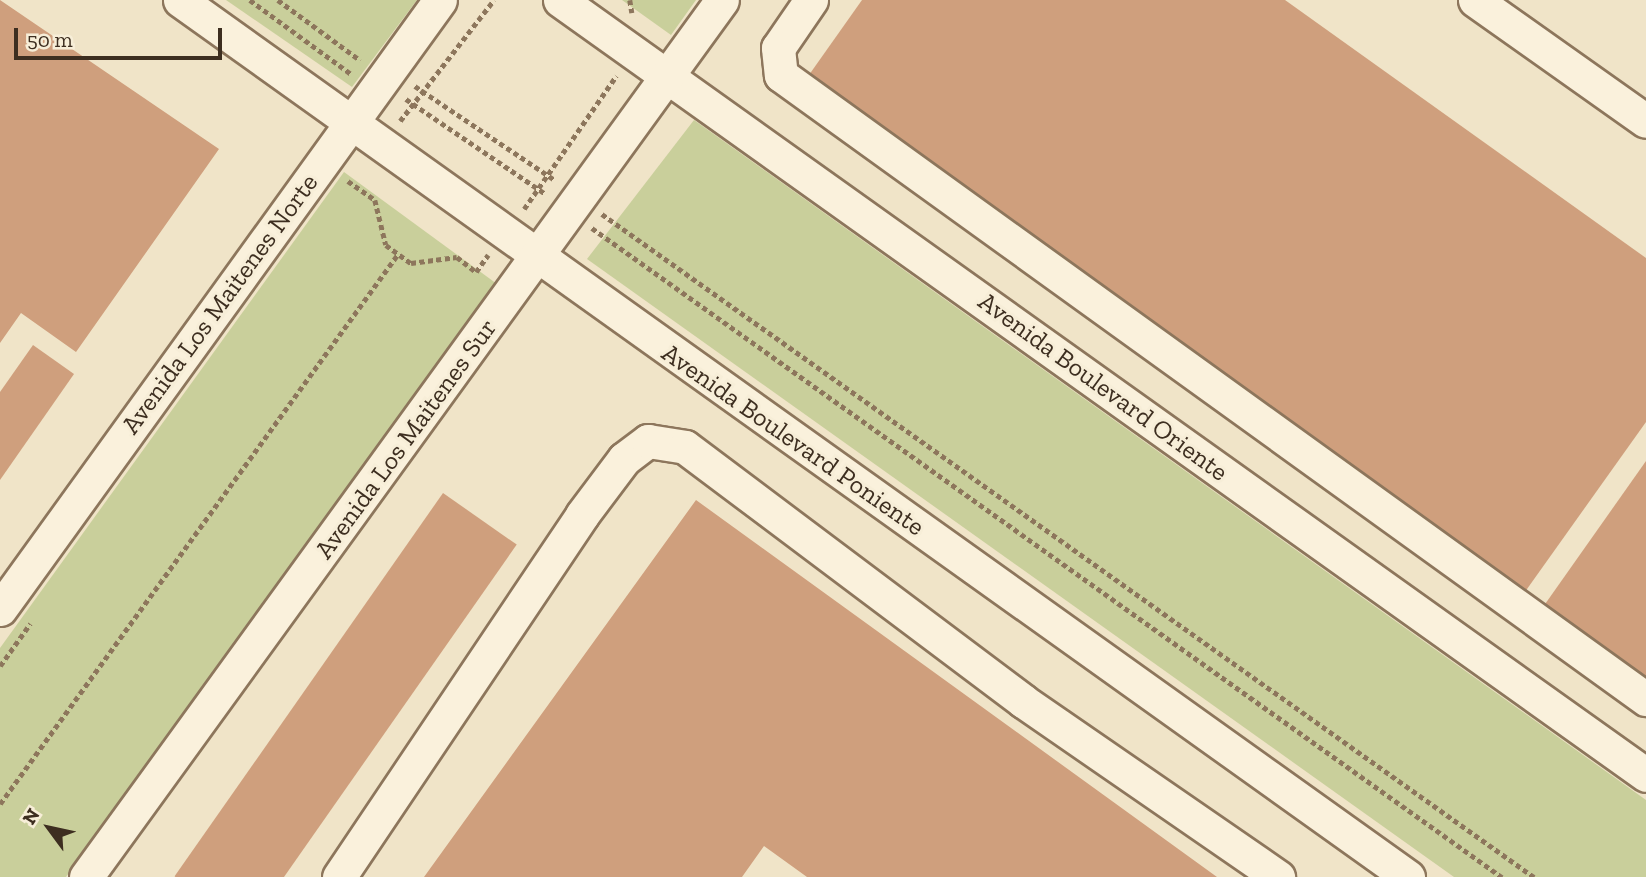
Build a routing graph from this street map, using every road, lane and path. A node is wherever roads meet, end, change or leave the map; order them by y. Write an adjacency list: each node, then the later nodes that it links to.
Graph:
1 (180, 0): 15 (street, Avenida Boulevard Poniente)
2 (250, 0): 12 (path)
3 (278, 0): 12 (path)
4 (440, 0): 12 (street, Avenida Los Maitenes Norte)
5 (494, 0): 13 (path)
6 (560, 0): 10 (street, Avenida Boulevard Oriente)
7 (722, 0): 11 (street, Avenida Los Maitenes Sur)
8 (811, 0): 29 (street)
9 (1475, 0): 16 (street)
10 (633, 52): 11 (street, Avenida Boulevard Oriente); 18 (path)
11 (667, 76): 22 (street, Avenida Los Maitenes Sur); 30 (street, Avenida Boulevard Oriente)
12 (380, 84): 13 (path); 14 (path); 15 (street, Avenida Los Maitenes Norte)
13 (428, 90): 14 (path); 18 (path)
14 (416, 102): 17 (path); 20 (path)
15 (352, 121): 17 (street, Avenida Boulevard Poniente); 26 (street, Avenida Los Maitenes Norte)
16 (1646, 121)
17 (382, 144): 19 (path); 23 (street, Avenida Boulevard Poniente)
18 (547, 174): 20 (path); 22 (path)
19 (348, 181): 21 (path); 24 (path)
20 (539, 189): 22 (path); 23 (path)
21 (340, 192)
22 (575, 204): 25 (street, Avenida Los Maitenes Sur); 36 (path); 37 (path)
23 (505, 234): 24 (path); 25 (street, Avenida Boulevard Poniente)
24 (398, 254): 31 (path)
25 (538, 258): 32 (street, Avenida Los Maitenes Sur); 35 (street, Avenida Boulevard Poniente)
26 (0, 609)
27 (32, 621): 28 (path)
28 (0, 666)
29 (1646, 699)
30 (1646, 775)
31 (0, 804)
32 (86, 877)
33 (339, 877): 34 (street)
34 (1278, 877)
35 (1408, 877)
36 (1502, 877)
37 (1534, 877)

